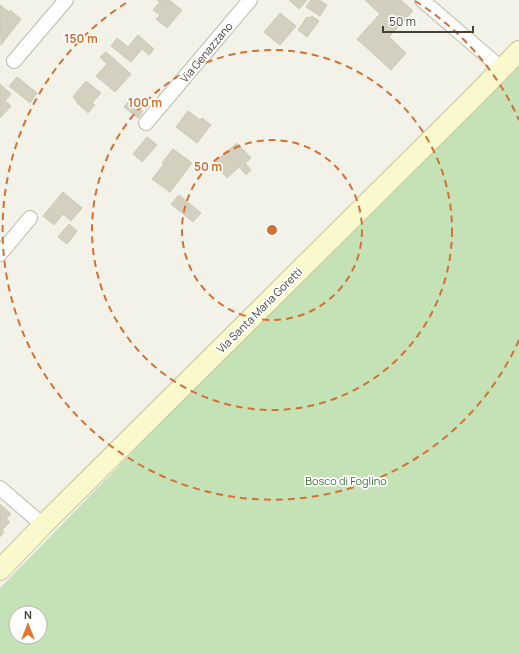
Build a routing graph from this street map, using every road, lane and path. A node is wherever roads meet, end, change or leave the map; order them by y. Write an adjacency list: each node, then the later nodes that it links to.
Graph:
1 (66, 0): 5 (street)
2 (250, 0): 7 (street, Via Genazzano)
3 (422, 0): 6 (street)
4 (519, 51): 6 (main road, Via Santa Maria Goretti)
5 (14, 61)
6 (502, 69): 11 (main road, Via Santa Maria Goretti)
7 (146, 123)
8 (30, 218): 9 (street)
9 (0, 254)
10 (0, 488): 11 (street)
11 (43, 525): 12 (main road, Via Santa Maria Goretti)
12 (0, 570)

